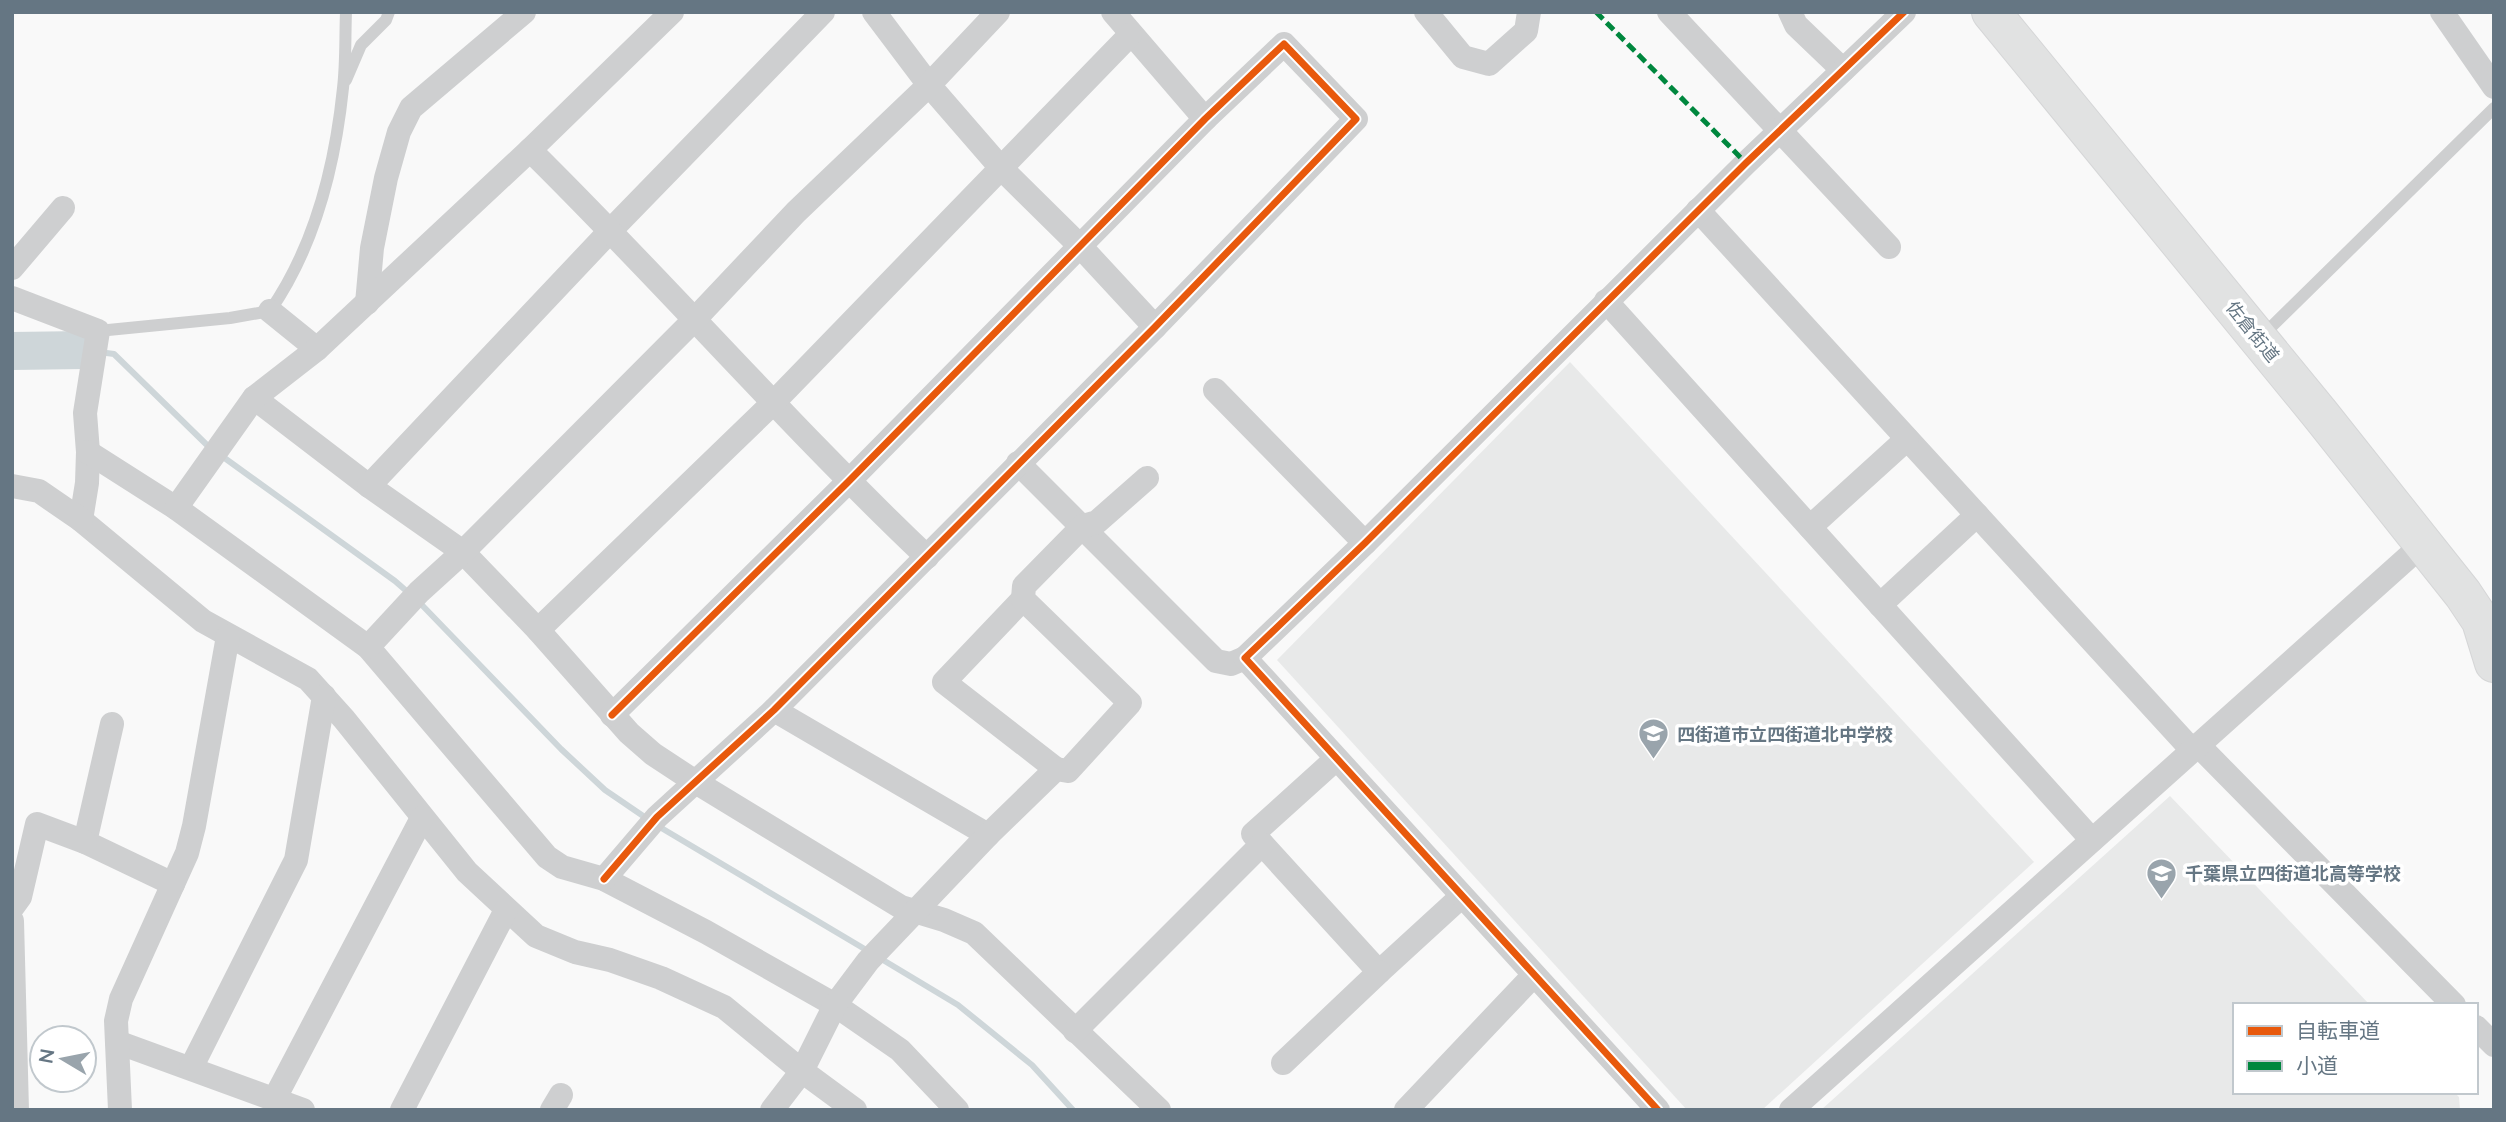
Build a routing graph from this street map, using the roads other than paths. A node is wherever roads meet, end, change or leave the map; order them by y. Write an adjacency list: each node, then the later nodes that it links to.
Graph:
1 (345, 12): 19 (lane)
2 (389, 12): 19 (lane)
3 (524, 12): 34 (street)
4 (672, 12): 24 (street)
5 (823, 12): 28 (street)
6 (998, 12): 18 (street)
7 (1113, 12): 16 (street)
8 (1426, 12): 9 (street)
9 (1529, 12)
10 (1669, 12): 23 (street)
11 (1790, 12): 17 (street)
12 (1904, 12): 17 (street)
13 (1991, 12): 38 (main road, 佐倉街道)
14 (2442, 12): 20 (street)
15 (884, 17): 18 (street)
16 (1130, 35): 22 (street); 25 (street)
17 (1843, 70): 23 (street)
18 (929, 85): 25 (street); 36 (street)
19 (343, 87): 35 (lane)
20 (2494, 87)
21 (2494, 107): 38 (lane)
22 (1205, 119): 29 (street); 37 (street)
23 (1779, 131): 27 (street); 30 (street)
24 (530, 150): 28 (street); 34 (street)
25 (1001, 167): 29 (street); 43 (street)
26 (63, 208): 31 (street)
27 (1698, 210): 33 (street); 44 (street)
28 (611, 230): 36 (street); 49 (street)
29 (1080, 246): 37 (street); 48 (street)
30 (1889, 247)
31 (12, 270): 32 (street)
32 (22, 301): 39 (street)
33 (1606, 302): 55 (street); 56 (street)
34 (367, 303): 40 (street)
35 (270, 311): 39 (lane); 40 (street)
36 (694, 320): 43 (street); 58 (street)
37 (1155, 327): 46 (street)
38 (2259, 339): 57 (main road, 佐倉街道)
39 (96, 345): 45 (street)
40 (317, 349): 42 (street)
41 (1215, 390): 56 (street)
42 (254, 398): 49 (street); 51 (street)
43 (773, 403): 48 (street); 62 (street)
44 (1908, 439): 52 (street); 55 (street)
45 (88, 452): 51 (street); 53 (street)
46 (1018, 463): 54 (street); 59 (street)
47 (1147, 478): 54 (street)
48 (848, 482): 59 (street); 69 (street)
49 (369, 485): 58 (street)
50 (12, 486): 53 (street)
51 (176, 508): 64 (street)
52 (1977, 515): 61 (street); 71 (street)
53 (81, 520): 63 (street)
54 (1083, 526): 60 (street); 65 (street)
55 (1810, 527): 61 (street)
56 (1365, 543): 65 (street)
57 (2423, 544): 66 (main road, 佐倉街道); 71 (street)
58 (463, 552): 62 (street); 64 (street)
59 (927, 557): 68 (street)
60 (1023, 599): 73 (street); 73 (street)
61 (1880, 604): 77 (street)
62 (538, 630): 69 (street)
63 (228, 636): 67 (street); 81 (street)
64 (368, 647): 80 (street)
65 (1245, 658): 72 (street)
66 (2494, 663)
67 (324, 696): 75 (street); 97 (street)
68 (774, 710): 74 (street); 76 (street)
69 (612, 715): 74 (street)
70 (111, 724): 78 (street)
71 (2195, 747): 77 (street); 89 (street)
72 (1335, 759): 79 (street); 82 (street)
73 (1056, 769): 76 (street)
74 (694, 781): 80 (street); 85 (street)
75 (422, 818): 84 (street); 99 (street)
76 (988, 835): 85 (street)
77 (2092, 839): 110 (street)
78 (85, 842): 81 (street); 83 (street)
79 (1262, 845): 87 (street); 93 (street)
80 (604, 879): 90 (street)
81 (173, 884): 94 (street)
82 (1462, 896): 87 (street); 88 (street)
83 (12, 908)
84 (506, 910): 98 (street); 103 (street)
85 (916, 912): 90 (street); 93 (street)
86 (12, 921): 91 (street)
87 (1379, 972): 96 (street)
88 (1534, 975): 108 (street); 109 (street)
89 (2452, 1003)
90 (835, 1005): 98 (street); 106 (street)
91 (14, 1019): 100 (street)
92 (2478, 1029): 95 (street)
93 (1075, 1031): 107 (street)
94 (117, 1042): 97 (street); 101 (street)
95 (2494, 1045)
96 (1283, 1063)
97 (191, 1068): 99 (street)
98 (802, 1071): 104 (street); 105 (street)
99 (275, 1098): 102 (street)
100 (17, 1110)
101 (120, 1110)
102 (303, 1110)
103 (402, 1110)
104 (772, 1110)
105 (855, 1110)
106 (957, 1110)
107 (1159, 1110)
108 (1406, 1110)
109 (1658, 1110)
110 (1791, 1110)

